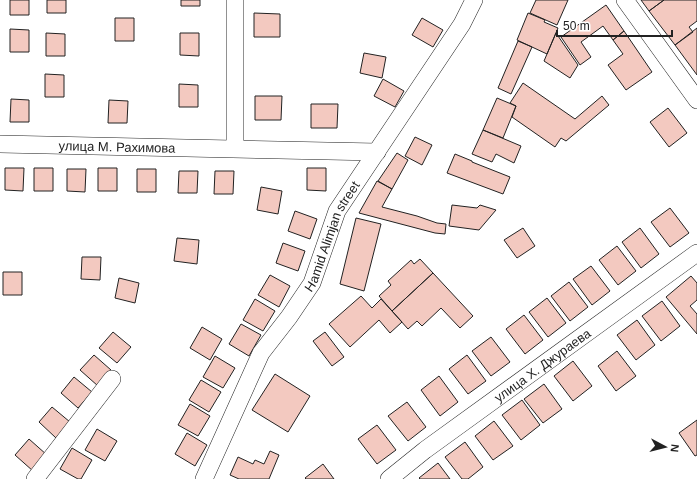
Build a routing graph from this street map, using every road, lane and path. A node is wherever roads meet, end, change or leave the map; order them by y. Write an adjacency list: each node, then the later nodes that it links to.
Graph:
1 (235, 0): 6 (street)
2 (474, 0): 7 (street, Hamid Alimjan street)
3 (625, 0): 4 (street)
4 (697, 100)
5 (0, 144): 6 (street, улица М. Рахимова)
6 (235, 148): 7 (street, улица М. Рахимова)
7 (377, 152): 11 (street, Hamid Alimjan street)
8 (697, 253): 12 (street, улица Х. Джураева)
9 (112, 379): 10 (street)
10 (35, 479)
11 (204, 479)
12 (389, 479)

